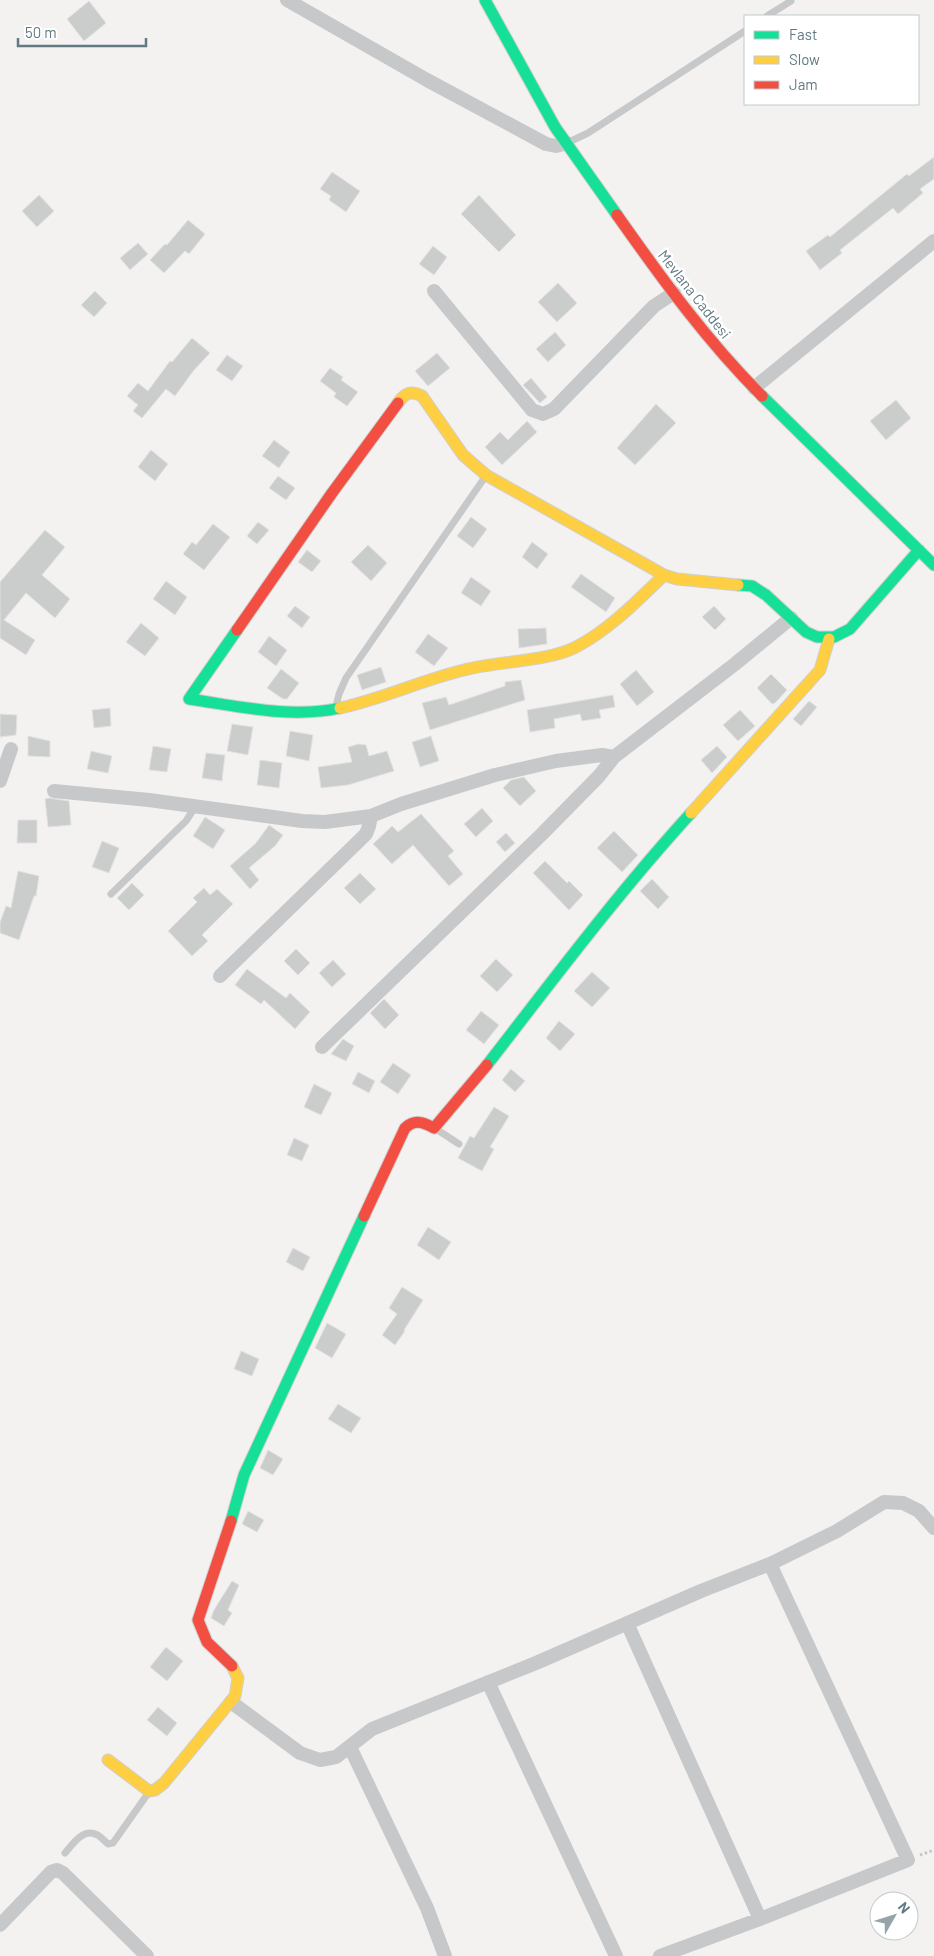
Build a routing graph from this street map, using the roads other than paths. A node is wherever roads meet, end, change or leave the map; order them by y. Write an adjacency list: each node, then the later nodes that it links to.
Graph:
1 (287, 0): 6 (street)
2 (485, 0): 6 (street, Mevlana Caddesi)
3 (791, 1): 4 (lane)
4 (769, 15)
5 (744, 32): 6 (lane)
6 (567, 143): 9 (street, Mevlana Caddesi)
7 (934, 241): 10 (street)
8 (434, 291): 9 (street)
9 (674, 293): 10 (street, Mevlana Caddesi)
10 (754, 388): 12 (street, Mevlana Caddesi)
11 (486, 475): 14 (street); 17 (lane); 17 (street)
12 (919, 550): 13 (street, Mevlana Caddesi); 16 (street)
13 (934, 565)
14 (664, 575): 15 (street); 17 (street)
15 (791, 618): 16 (street); 19 (street)
16 (829, 639): 27 (street)
17 (335, 709)
18 (11, 749): 20 (street)
19 (614, 757): 23 (street); 26 (street)
20 (0, 782)
21 (54, 790): 22 (street)
22 (195, 808): 23 (street); 24 (lane)
23 (371, 816): 25 (street)
24 (111, 894)
25 (220, 976)
26 (322, 1047)
27 (434, 1128): 28 (lane); 33 (street)
28 (459, 1144)
29 (934, 1528): 30 (street)
30 (770, 1564): 31 (street); 38 (street)
31 (627, 1623): 32 (street); 38 (street)
32 (488, 1682): 34 (street); 42 (street)
33 (231, 1702): 34 (street); 36 (street)
34 (350, 1747): 41 (street)
35 (108, 1760): 36 (street)
36 (149, 1791): 37 (lane)
37 (64, 1853)
38 (760, 1919): 43 (street)
39 (0, 1925): 40 (street)
40 (147, 1956)
41 (445, 1956)
42 (616, 1956)
43 (660, 1956)

